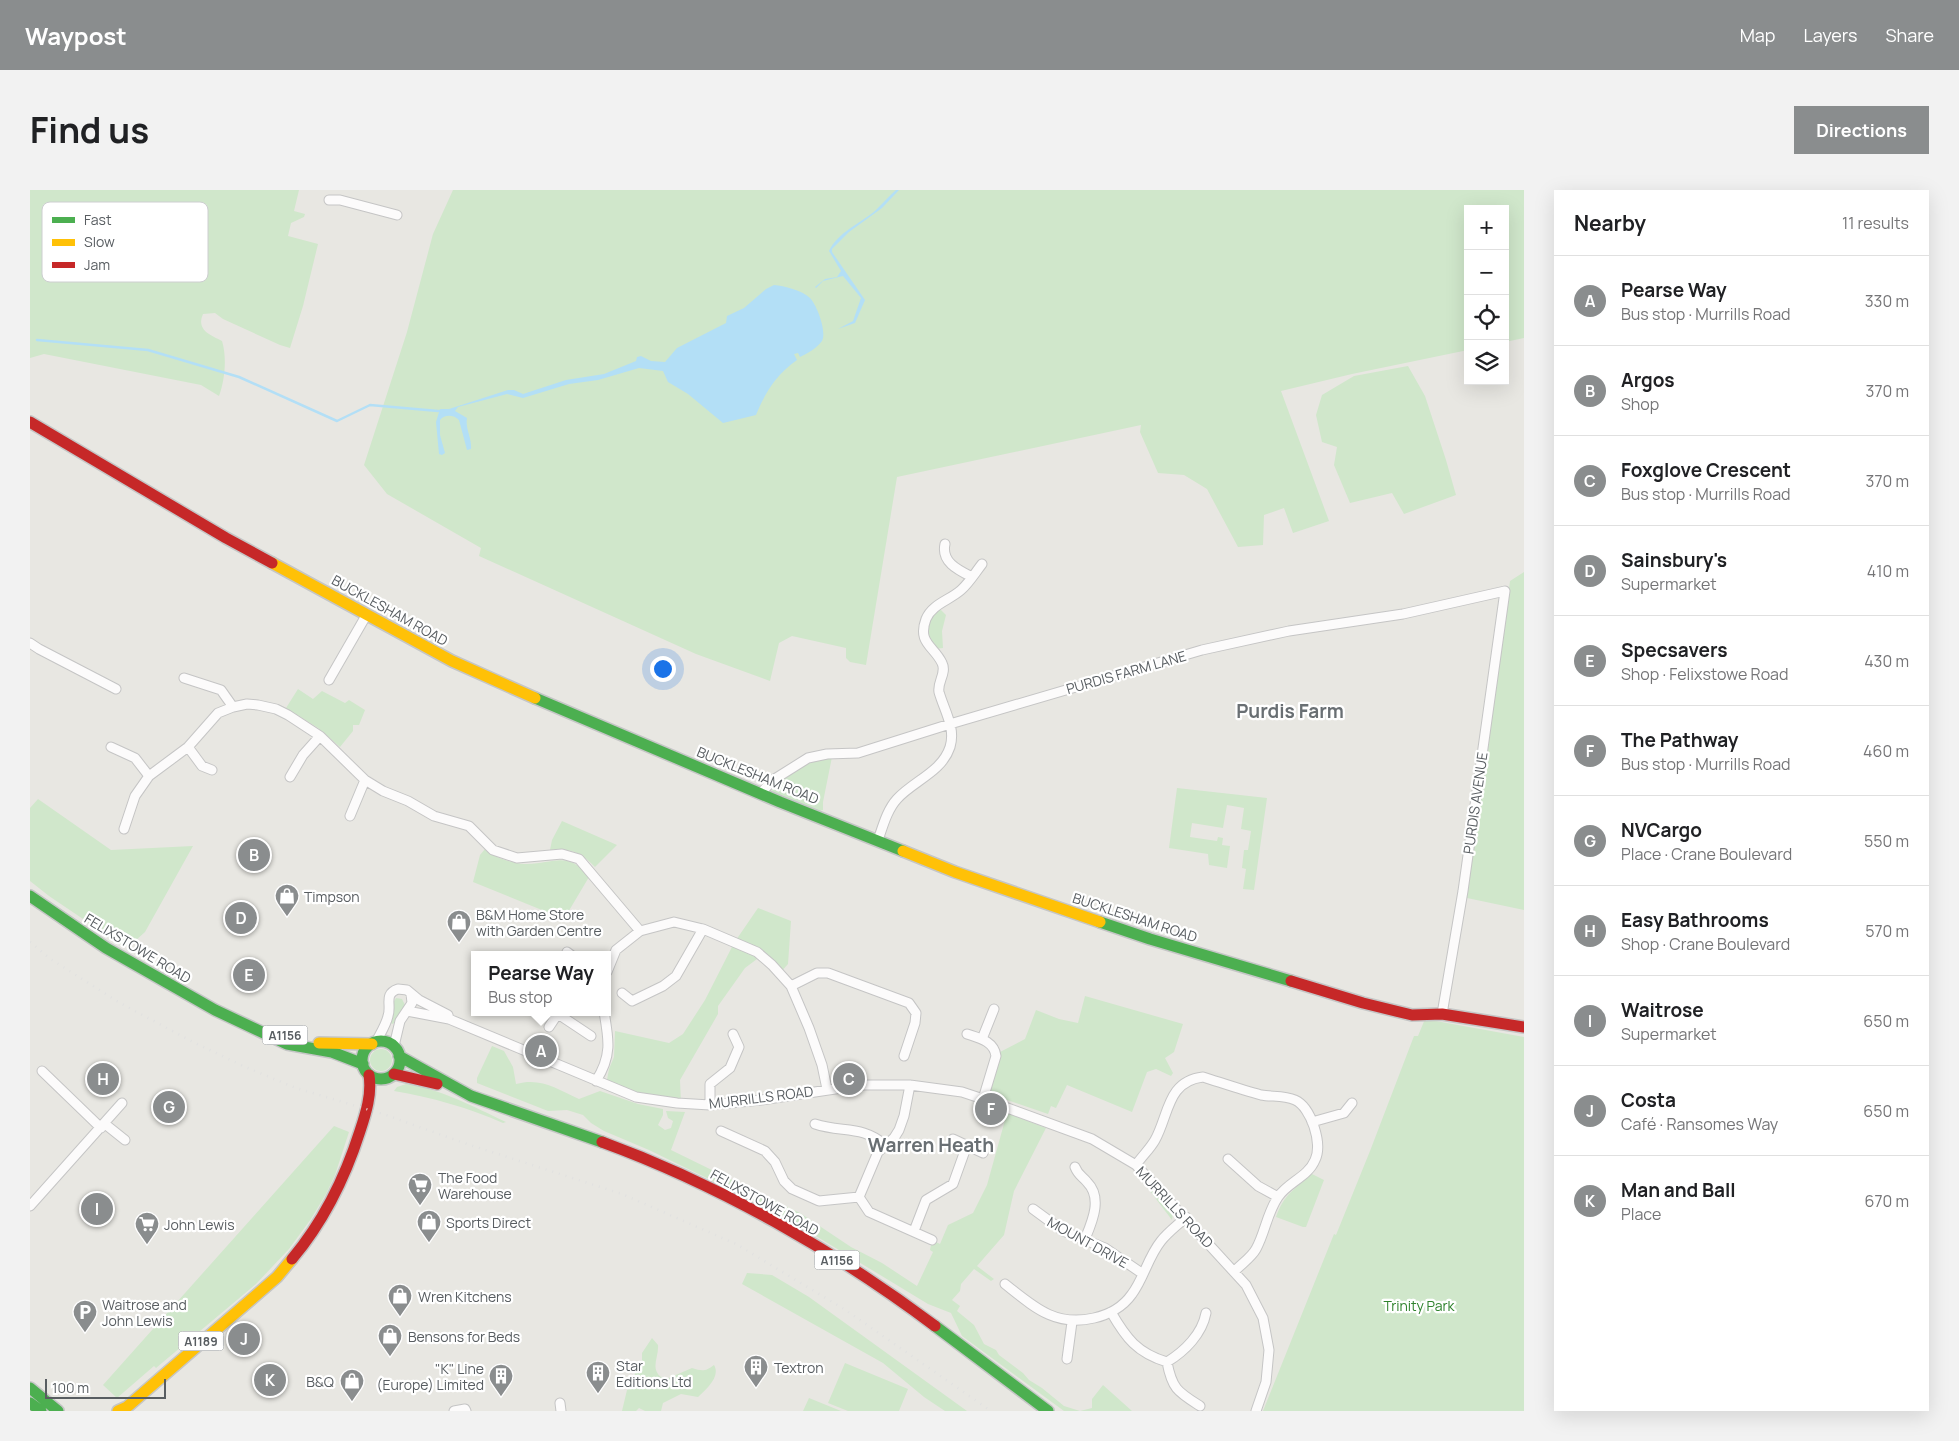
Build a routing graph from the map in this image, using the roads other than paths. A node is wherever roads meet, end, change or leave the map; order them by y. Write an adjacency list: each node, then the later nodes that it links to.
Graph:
1 (343, 190): 3 (street)
2 (330, 200): 3 (street)
3 (340, 200): 4 (street)
4 (397, 216)
5 (30, 422): 10 (main road, BUCKLESHAM ROAD)
6 (944, 544): 8 (street)
7 (982, 564): 8 (street)
8 (972, 577): 16 (street)
9 (1506, 591): 16 (street, PURDIS FARM LANE); 37 (street, PURDIS AVENUE)
10 (367, 614): 13 (street); 24 (main road, BUCKLESHAM ROAD)
11 (30, 642): 14 (street)
12 (184, 678): 15 (street)
13 (330, 680)
14 (116, 689)
15 (233, 707): 17 (street); 19 (street)
16 (950, 724): 24 (street, PURDIS FARM LANE); 27 (street)
17 (320, 736): 22 (street); 23 (street)
18 (111, 747): 21 (street)
19 (188, 748): 20 (street); 21 (street)
20 (212, 770)
21 (149, 776): 26 (street)
22 (290, 777)
23 (365, 780): 25 (street); 30 (street)
24 (761, 793): 27 (main road, BUCKLESHAM ROAD)
25 (350, 816)
26 (124, 829)
27 (878, 840): 37 (main road, BUCKLESHAM ROAD)
28 (30, 896): 42 (main road, FELIXSTOWE ROAD / A1156)
29 (703, 929): 30 (street); 32 (street); 33 (street)
30 (640, 931): 31 (street)
31 (611, 962)
32 (791, 986): 52 (street); 59 (street)
33 (622, 993)
34 (411, 994): 36 (street); 41 (street, MURRILLS ROAD); 49 (street)
35 (994, 1009): 48 (street)
36 (407, 1011): 41 (street, MURRILLS ROAD); 51 (street)
37 (1442, 1014): 44 (main road, BUCKLESHAM ROAD)
38 (557, 1016): 43 (street)
39 (563, 1016): 47 (street)
40 (605, 1016): 57 (street)
41 (450, 1018): 57 (street, MURRILLS ROAD)
42 (234, 1019): 49 (main road, FELIXSTOWE ROAD / A1156); 50 (main road, FELIXSTOWE ROAD / A1156)
43 (549, 1027)
44 (1524, 1027)
45 (733, 1034): 65 (street)
46 (967, 1034): 48 (street)
47 (590, 1036)
48 (982, 1039): 61 (street)
49 (374, 1043): 51 (main road); 53 (main road)
50 (287, 1044): 53 (main road, FELIXSTOWE ROAD / A1156); 63 (main road)
51 (397, 1051): 56 (main road); 60 (main road, FELIXSTOWE ROAD / A1156)
52 (904, 1056)
53 (363, 1064): 55 (main road)
54 (42, 1070): 69 (street)
55 (370, 1075): 56 (main road); 63 (main road, A1189)
56 (392, 1075): 60 (main road, FELIXSTOWE ROAD / A1156); 66 (main road, A1189)
57 (596, 1081): 65 (street, MURRILLS ROAD)
58 (910, 1085): 59 (street, MURRILLS ROAD); 61 (street, MURRILLS ROAD); 73 (street)
59 (827, 1089): 65 (street, MURRILLS ROAD)
60 (462, 1092): 103 (main road, FELIXSTOWE ROAD / A1156)
61 (983, 1099): 77 (street, MURRILLS ROAD)
62 (122, 1103): 69 (street)
63 (368, 1103): 66 (main road, A1189)
64 (1352, 1103): 67 (street)
65 (710, 1105)
66 (364, 1119): 98 (main road, A1189)
67 (1312, 1122): 77 (street); 80 (street)
68 (815, 1124): 73 (street)
69 (103, 1126): 72 (street); 81 (street)
70 (721, 1131): 79 (street)
71 (953, 1139): 74 (street)
72 (125, 1140)
73 (885, 1145): 79 (street)
74 (967, 1145): 75 (street); 84 (street)
75 (983, 1152)
76 (1228, 1159): 80 (street)
77 (1136, 1165): 83 (street, MURRILLS ROAD)
78 (1075, 1166): 85 (street)
79 (859, 1196): 84 (street)
80 (1278, 1197): 87 (street)
81 (30, 1206)
82 (1033, 1209): 85 (street, MOUNT DRIVE)
83 (1186, 1217): 87 (street, MURRILLS ROAD); 88 (street)
84 (914, 1231): 86 (street)
85 (1085, 1239): 88 (street, MOUNT DRIVE)
86 (932, 1240)
87 (1235, 1271): 104 (street, MURRILLS ROAD)
88 (1143, 1274): 90 (street)
89 (1005, 1284): 92 (street)
90 (1111, 1312): 92 (street); 94 (street)
91 (1206, 1313): 94 (street)
92 (1072, 1322): 93 (street)
93 (1067, 1359)
94 (1167, 1362): 97 (street)
95 (30, 1388): 100 (main road)
96 (30, 1403): 99 (main road)
97 (1200, 1406)
98 (123, 1410)
99 (41, 1411)
100 (58, 1411)
101 (454, 1411): 102 (street)
102 (466, 1411)
103 (1048, 1411)
104 (1256, 1411)

